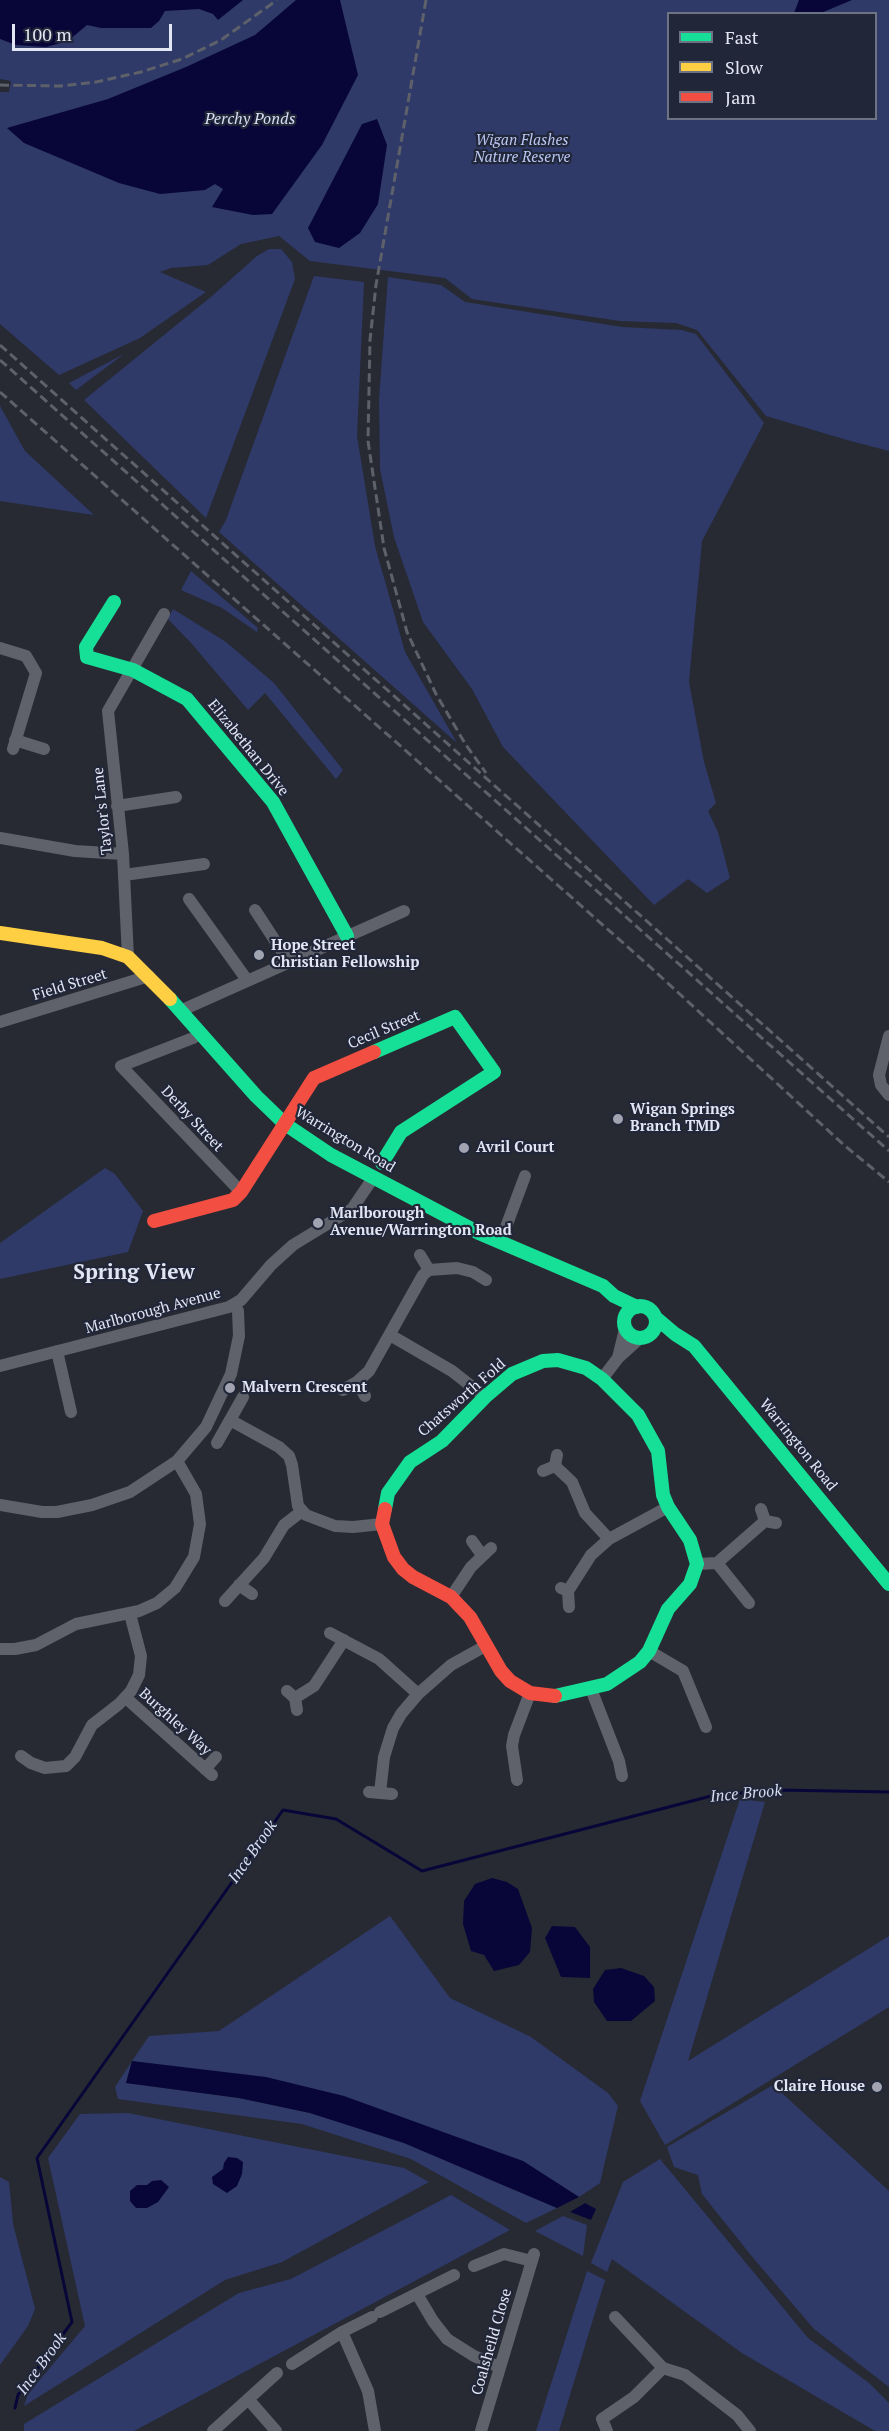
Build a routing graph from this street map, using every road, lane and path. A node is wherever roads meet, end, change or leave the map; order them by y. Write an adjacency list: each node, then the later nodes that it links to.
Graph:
1 (114, 602): 4 (street, Elizabethan Drive)
2 (164, 614): 4 (street, Taylor's Lane)
3 (0, 648): 5 (street)
4 (133, 670): 7 (street, Taylor's Lane); 16 (street, Elizabethan Drive)
5 (44, 749)
6 (176, 797): 7 (street)
7 (117, 806): 9 (street, Taylor's Lane)
8 (0, 838): 9 (street)
9 (123, 854): 11 (street, Taylor's Lane)
10 (204, 864): 11 (street)
11 (124, 875): 17 (street, Taylor's Lane)
12 (189, 899): 20 (street)
13 (255, 910): 18 (street)
14 (404, 911): 16 (street)
15 (0, 933): 17 (street, Warrington Road)
16 (347, 936): 18 (street)
17 (128, 957): 19 (street, Warrington Road)
18 (289, 962): 20 (street)
19 (149, 976): 21 (street, Warrington Road); 22 (street, Field Street)
20 (247, 980): 21 (street)
21 (180, 1011): 23 (street, Warrington Road)
22 (0, 1022)
23 (200, 1033): 26 (street, Warrington Road); 30 (street, Derby Street)
24 (889, 1036): 25 (street)
25 (889, 1095)
26 (285, 1124): 27 (street, Cecil Street); 29 (street, Warrington Road); 30 (street)
27 (389, 1159)
28 (525, 1176): 32 (street)
29 (373, 1178): 32 (street, Warrington Road); 37 (street, Marlborough Avenue)
30 (241, 1192): 31 (street)
31 (154, 1221)
32 (500, 1243): 36 (street, Warrington Road)
33 (420, 1255): 34 (street)
34 (429, 1270): 35 (street); 42 (street)
35 (486, 1280)
36 (614, 1296): 38 (street, Warrington Road); 40 (street)
37 (235, 1304): 44 (street, Marlborough Avenue); 56 (street)
38 (637, 1306): 39 (street); 40 (street)
39 (655, 1317): 41 (street, Warrington Road); 43 (street)
40 (625, 1324): 43 (street); 45 (street)
41 (675, 1334): 43 (street); 67 (street, Warrington Road)
42 (390, 1335): 48 (street); 52 (street)
43 (645, 1337): 45 (street)
44 (57, 1351): 46 (street, Marlborough Avenue); 53 (street)
45 (618, 1358): 47 (street)
46 (0, 1365)
47 (602, 1379): 52 (street, Chatsworth Fold); 59 (street, Chatsworth Fold)
48 (357, 1382): 49 (street); 50 (street)
49 (343, 1390)
50 (365, 1396)
51 (243, 1397): 54 (street)
52 (485, 1397): 62 (street, Chatsworth Fold)
53 (71, 1412)
54 (230, 1420): 55 (street); 60 (street)
55 (217, 1443)
56 (177, 1461): 58 (street); 74 (street)
57 (552, 1464): 63 (street)
58 (0, 1504)
59 (668, 1507): 63 (street); 66 (street, Chatsworth Fold)
60 (302, 1511): 62 (street); 68 (street)
61 (767, 1517): 65 (street)
62 (382, 1524): 70 (street)
63 (609, 1539): 73 (street)
64 (472, 1541): 70 (street)
65 (717, 1563): 66 (street); 72 (street)
66 (697, 1564): 79 (street)
67 (889, 1584)
68 (239, 1585): 69 (street); 71 (street)
69 (252, 1594)
70 (451, 1596): 77 (street)
71 (225, 1601)
72 (749, 1603)
73 (569, 1607)
74 (130, 1614): 78 (street); 83 (street)
75 (330, 1633): 76 (street)
76 (344, 1640): 82 (street); 84 (street)
77 (486, 1645): 81 (street); 82 (street)
78 (0, 1649)
79 (648, 1651): 80 (street); 85 (street)
80 (591, 1689): 81 (street); 88 (street)
81 (530, 1693): 89 (street)
82 (418, 1694): 90 (street)
83 (126, 1698): 86 (street); 87 (street, Burghley Way)
84 (293, 1700)
85 (706, 1727)
86 (21, 1755)
87 (216, 1757)
88 (622, 1776)
89 (517, 1780)
90 (381, 1793)
91 (474, 2266): 97 (street, Coalsheild Close)
92 (454, 2275): 93 (street)
93 (417, 2294): 95 (street); 97 (street)
94 (615, 2317): 98 (street)
95 (342, 2332): 96 (street); 104 (street)
96 (292, 2364)
97 (499, 2367): 105 (street, Coalsheild Close)
98 (663, 2368): 101 (street); 106 (street)
99 (277, 2373): 100 (street)
100 (248, 2399): 102 (street); 103 (street)
101 (604, 2425)
102 (215, 2429)
103 (276, 2431)
104 (375, 2431)
105 (481, 2431)
106 (750, 2431)

